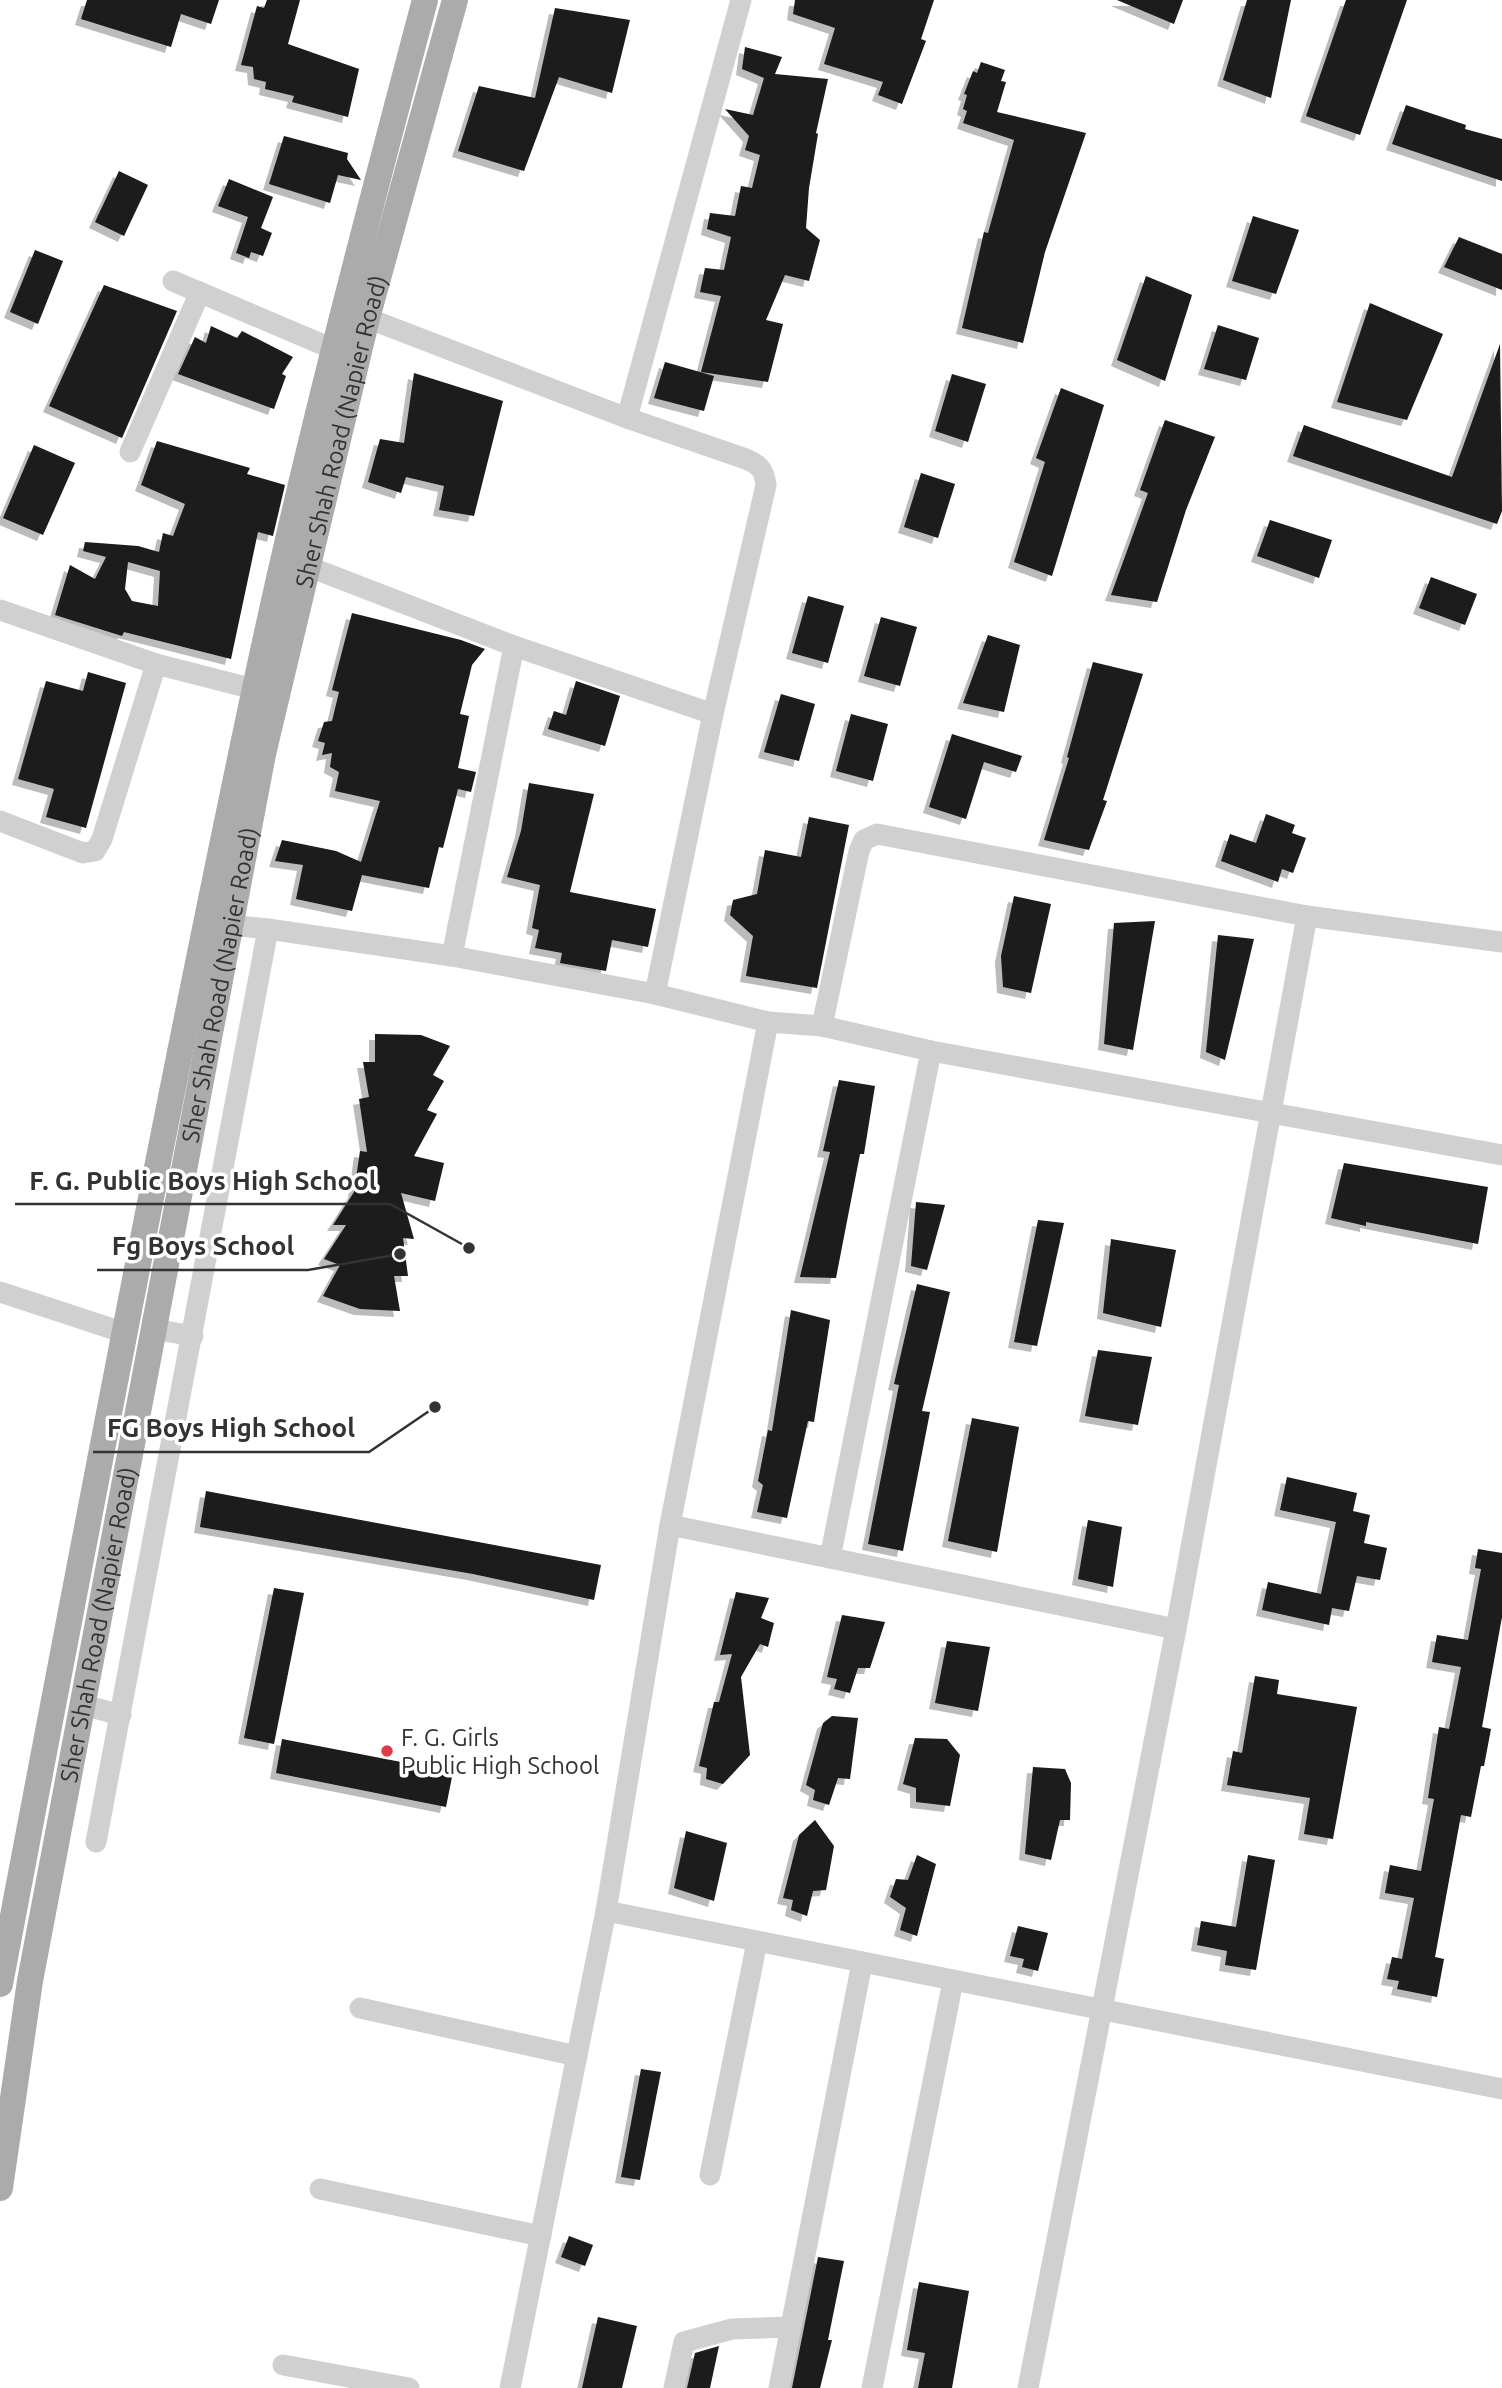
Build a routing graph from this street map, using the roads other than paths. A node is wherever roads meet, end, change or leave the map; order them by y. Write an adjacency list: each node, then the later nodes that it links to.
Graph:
1 (425, 0): 7 (main road, Sher Shah Road (Napier Road))
2 (455, 0): 6 (main road, Sher Shah Road (Napier Road))
3 (741, 0): 8 (street)
4 (173, 281): 5 (street)
5 (200, 292): 7 (street); 9 (street)
6 (367, 318): 8 (street); 10 (main road, Sher Shah Road (Napier Road))
7 (333, 349): 14 (main road, Sher Shah Road (Napier Road))
8 (627, 418): 15 (street)
9 (130, 452)
10 (307, 566): 12 (street); 18 (main road, Sher Shah Road (Napier Road))
11 (0, 610): 13 (street)
12 (514, 646): 15 (street); 22 (street)
13 (156, 664): 14 (street); 16 (street)
14 (254, 690): 20 (main road, Sher Shah Road (Napier Road))
15 (713, 714): 23 (street)
16 (0, 821)
17 (1307, 916): 21 (street); 25 (street); 27 (street)
18 (230, 925): 19 (street); 20 (street); 30 (main road, Sher Shah Road (Napier Road))
19 (268, 929): 22 (street); 32 (street)
20 (204, 938): 31 (main road, Sher Shah Road (Napier Road))
21 (1502, 942)
22 (452, 956): 23 (street)
23 (655, 994): 24 (street)
24 (768, 1022): 25 (street); 33 (street)
25 (822, 1026): 26 (street)
26 (931, 1051): 27 (street); 34 (street)
27 (1268, 1114): 28 (street); 35 (street)
28 (1502, 1155)
29 (0, 1292): 31 (street)
30 (153, 1329): 32 (street); 36 (main road, Sher Shah Road (Napier Road))
31 (124, 1333): 43 (main road, Sher Shah Road (Napier Road))
32 (193, 1336): 37 (street)
33 (670, 1525): 34 (street); 39 (street)
34 (830, 1558): 35 (street)
35 (1176, 1629): 45 (street)
36 (83, 1706): 37 (street); 49 (main road, Sher Shah Road (Napier Road))
37 (121, 1715): 38 (street)
38 (96, 1842)
39 (606, 1911): 40 (street); 46 (street)
40 (757, 1942): 41 (street); 48 (street)
41 (862, 1963): 42 (street); 52 (street)
42 (953, 1981): 45 (street); 58 (street)
43 (0, 1984)
44 (360, 2008): 46 (street)
45 (1101, 2011): 47 (street); 59 (street)
46 (577, 2056): 51 (street)
47 (1502, 2089)
48 (709, 2175)
49 (0, 2188)
50 (320, 2189): 51 (street)
51 (541, 2236): 55 (street)
52 (790, 2327): 56 (street); 57 (street)
53 (283, 2365): 54 (street)
54 (408, 2388)
55 (510, 2388)
56 (674, 2388)
57 (779, 2388)
58 (872, 2388)
59 (1028, 2388)

